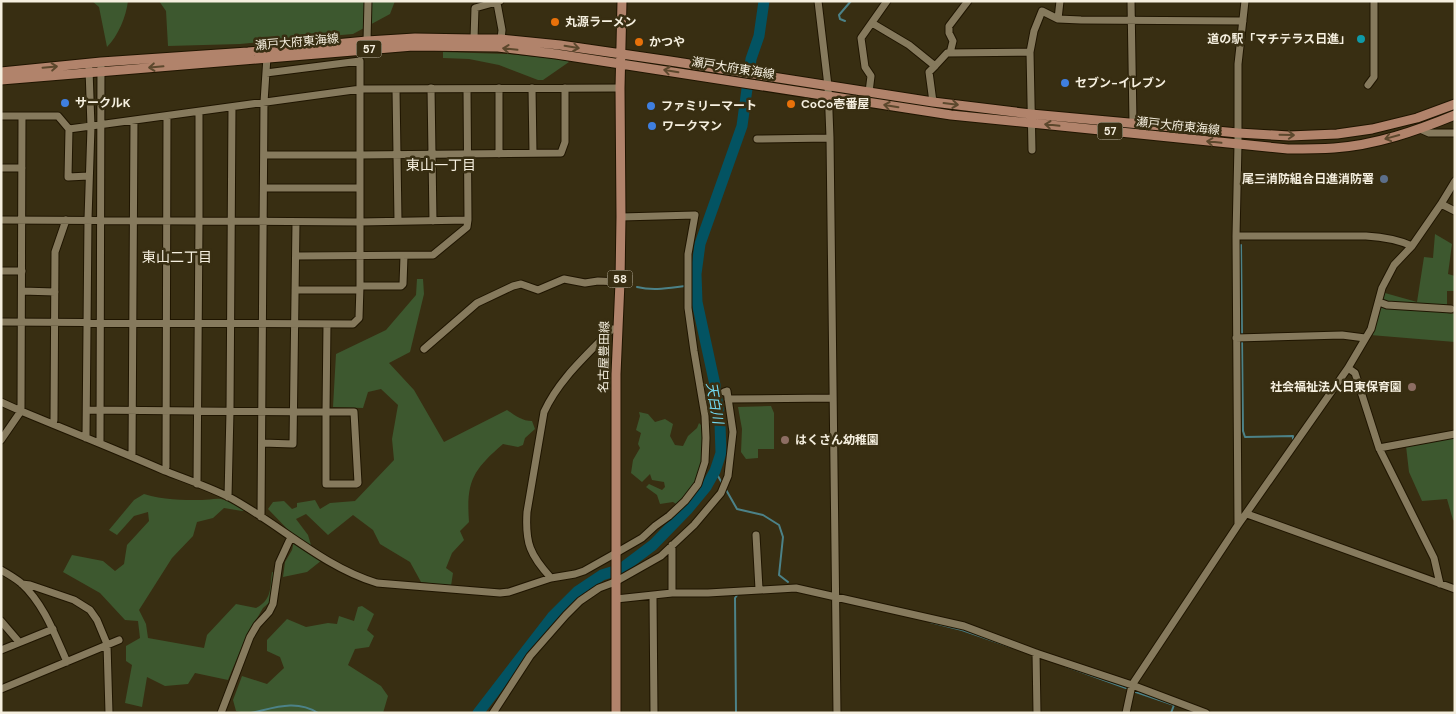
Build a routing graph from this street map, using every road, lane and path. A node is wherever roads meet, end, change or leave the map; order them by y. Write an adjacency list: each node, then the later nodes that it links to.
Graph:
1 (368, 1): 17 (street)
2 (622, 1): 21 (main road, 名古屋豊田線 / 58)
3 (818, 1): 30 (street)
4 (887, 1): 14 (street)
5 (967, 1): 18 (street)
6 (1060, 1): 11 (street)
7 (1131, 1): 12 (street)
8 (1245, 1): 13 (street)
9 (1374, 1): 29 (street)
10 (499, 2): 15 (street); 16 (street)
11 (1058, 18): 12 (street); 19 (street)
12 (1132, 20): 13 (street); 52 (street)
13 (1243, 21): 57 (street)
14 (872, 23): 22 (street); 39 (street)
15 (474, 39): 16 (main road, 瀬戸大府東海線 / 57); 17 (main road, 瀬戸大府東海線 / 57)
16 (501, 39): 21 (main road, 瀬戸大府東海線 / 57, one-way to 21)
17 (367, 40): 23 (main road, 瀬戸大府東海線 / 57)
18 (950, 52): 19 (street); 22 (street)
19 (1030, 52): 50 (street)
20 (268, 57): 21 (main road, 瀬戸大府東海線 / 57, one-way to 20); 23 (main road, 瀬戸大府東海線 / 57, one-way to 23); 26 (street)
21 (620, 59): 27 (main road, 瀬戸大府東海線 / 57); 36 (main road, 名古屋豊田線 / 58)
22 (935, 66): 42 (street)
23 (101, 67): 24 (main road, 瀬戸大府東海線 / 57); 53 (street)
24 (90, 68): 25 (main road, 瀬戸大府東海線 / 57, one-way to 24); 28 (main road, 瀬戸大府東海線 / 57); 54 (street)
25 (1, 72)
26 (266, 73): 37 (street); 41 (street)
27 (737, 76): 30 (main road, 瀬戸大府東海線 / 57); 40 (main road, 瀬戸大府東海線 / 57)
28 (1, 80)
29 (1368, 85)
30 (828, 86): 39 (main road, 瀬戸大府東海線 / 57); 40 (street)
31 (431, 88): 32 (street); 38 (street); 67 (street)
32 (467, 88): 33 (street); 68 (street)
33 (499, 88): 34 (street); 63 (street)
34 (532, 88): 35 (street); 64 (street)
35 (565, 88): 36 (street); 64 (street)
36 (620, 88): 78 (main road, 名古屋豊田線 / 58)
37 (361, 89): 38 (street); 41 (street); 69 (street)
38 (396, 89): 66 (street)
39 (869, 92): 42 (main road, 瀬戸大府東海線 / 57)
40 (828, 96): 50 (main road, 瀬戸大府東海線 / 57, one-way to 40); 59 (street)
41 (264, 102): 44 (street); 65 (street)
42 (933, 102): 50 (main road, 瀬戸大府東海線 / 57, one-way to 50)
43 (1455, 104): 57 (main road, 瀬戸大府東海線 / 57, one-way to 43)
44 (232, 107): 45 (street); 88 (street)
45 (199, 112): 49 (street); 87 (street)
46 (1, 116): 47 (street)
47 (22, 116): 55 (street); 71 (street)
48 (1455, 116): 56 (main road, 瀬戸大府東海線 / 57)
49 (167, 117): 51 (street); 85 (street)
50 (1031, 118): 52 (main road, 瀬戸大府東海線 / 57); 61 (main road, 瀬戸大府東海線 / 57, one-way to 50); 62 (street)
51 (134, 121): 53 (street); 84 (street)
52 (1134, 123): 57 (main road, 瀬戸大府東海線 / 57)
53 (102, 125): 54 (street); 83 (street)
54 (91, 127): 55 (street); 72 (street)
55 (69, 129): 72 (street)
56 (1420, 129): 58 (street); 61 (main road, 瀬戸大府東海線 / 57, one-way to 61)
57 (1238, 133): 61 (street)
58 (1455, 133)
59 (830, 138): 60 (street); 126 (street)
60 (758, 139)
61 (1238, 144): 94 (street)
62 (1032, 150)
63 (499, 154): 64 (street); 68 (street)
64 (533, 154)
65 (265, 155): 69 (street); 74 (street)
66 (397, 155): 67 (street); 69 (street); 90 (street)
67 (432, 155): 68 (street); 91 (street)
68 (467, 155): 86 (street)
69 (361, 156): 75 (street)
70 (1, 168): 71 (street)
71 (22, 168): 80 (street)
72 (89, 176): 82 (street)
73 (1454, 182): 76 (street)
74 (264, 188): 75 (street); 89 (street)
75 (360, 188): 93 (street)
76 (1441, 204): 77 (street); 95 (street)
77 (1455, 211)
78 (621, 216): 101 (main road, 名古屋豊田線 / 58); 156 (street)
79 (1, 220): 80 (street)
80 (22, 220): 81 (street); 100 (street)
81 (66, 220): 82 (street); 105 (street)
82 (88, 220): 83 (street); 111 (street)
83 (102, 220): 84 (street); 112 (street)
84 (134, 220): 85 (street); 113 (street)
85 (167, 220): 87 (street); 115 (street)
86 (468, 220): 91 (street); 98 (street)
87 (198, 221): 88 (street); 114 (street)
88 (231, 221): 89 (street); 116 (street)
89 (264, 221): 92 (street); 117 (street)
90 (398, 221): 91 (street); 93 (street)
91 (433, 221)
92 (296, 222): 93 (street); 96 (street)
93 (360, 222): 97 (street)
94 (1236, 236): 95 (street); 121 (street)
95 (1412, 246): 106 (street)
96 (296, 256): 97 (street); 103 (street)
97 (359, 256): 98 (street); 102 (street)
98 (404, 256): 102 (street)
99 (1, 271): 100 (street)
100 (22, 271): 104 (street)
101 (620, 282): 120 (main road, 名古屋豊田線 / 58); 123 (street)
102 (360, 288): 103 (street); 119 (street)
103 (295, 290): 118 (street)
104 (22, 292): 105 (street); 109 (street)
105 (55, 292): 110 (street)
106 (1378, 302): 107 (street); 122 (street)
107 (1451, 309)
108 (1, 322): 109 (street)
109 (21, 322): 110 (street); 132 (street)
110 (55, 322): 111 (street); 139 (street)
111 (87, 322): 112 (street); 129 (street)
112 (101, 322): 113 (street); 130 (street)
113 (134, 322): 115 (street); 131 (street)
114 (198, 322): 115 (street); 116 (street); 134 (street)
115 (166, 323): 133 (street)
116 (230, 323): 117 (street); 135 (street)
117 (263, 323): 118 (street); 136 (street)
118 (295, 324): 119 (street); 137 (street)
119 (327, 324): 138 (street)
120 (617, 329): 156 (main road, 名古屋豊田線 / 58); 158 (street)
121 (1236, 338): 122 (street); 152 (street)
122 (1365, 338): 124 (street)
123 (424, 349)
124 (1348, 368): 145 (street); 150 (street)
125 (724, 392): 127 (street)
126 (833, 398): 127 (street); 166 (street)
127 (728, 399): 155 (street)
128 (1, 402): 132 (street)
129 (87, 410): 130 (street); 141 (street)
130 (100, 410): 131 (street); 143 (street)
131 (133, 410): 133 (street); 146 (street)
132 (21, 411): 139 (street); 142 (street)
133 (165, 411): 134 (street); 147 (street)
134 (197, 411): 135 (street); 148 (street)
135 (230, 411): 136 (street); 149 (street)
136 (262, 412): 137 (street); 144 (street)
137 (294, 412): 138 (street); 144 (street)
138 (326, 412): 138 (street)
139 (53, 424): 141 (street)
140 (1455, 434): 145 (street)
141 (86, 438): 143 (street)
142 (1, 440)
143 (100, 443): 146 (street)
144 (262, 443): 151 (street)
145 (1379, 448): 161 (street)
146 (132, 456): 147 (street)
147 (164, 470): 148 (street)
148 (197, 484): 149 (street)
149 (228, 497): 151 (street)
150 (1247, 514): 152 (street); 161 (street)
151 (262, 516): 154 (street)
152 (1238, 525): 176 (street)
153 (756, 535): 163 (street)
154 (291, 537): 158 (street); 179 (street)
155 (672, 545): 159 (street); 164 (street)
156 (616, 555): 158 (street); 159 (main road, 名古屋豊田線 / 58)
157 (1, 570): 160 (street)
158 (551, 578)
159 (616, 580): 167 (main road, 名古屋豊田線 / 58); 180 (street)
160 (22, 584): 169 (street); 172 (street)
161 (1440, 584): 162 (street)
162 (1455, 589)
163 (759, 590): 164 (street); 166 (street)
164 (672, 593): 165 (street)
165 (653, 596): 167 (street); 182 (street)
166 (836, 597): 174 (street); 183 (street)
167 (616, 599): 181 (main road, 名古屋豊田線 / 58)
168 (1, 621): 171 (street)
169 (53, 629): 171 (street); 175 (street)
170 (119, 640): 172 (street)
171 (19, 642): 173 (street)
172 (107, 644): 175 (street); 178 (street)
173 (1, 650)
174 (1036, 653): 176 (street); 184 (street)
175 (67, 662): 177 (street)
176 (1132, 685): 185 (street); 186 (street)
177 (1, 689)
178 (109, 713)
179 (221, 713)
180 (493, 713)
181 (616, 713)
182 (654, 713)
183 (837, 713)
184 (1037, 713)
185 (1126, 713)
186 (1206, 713)

